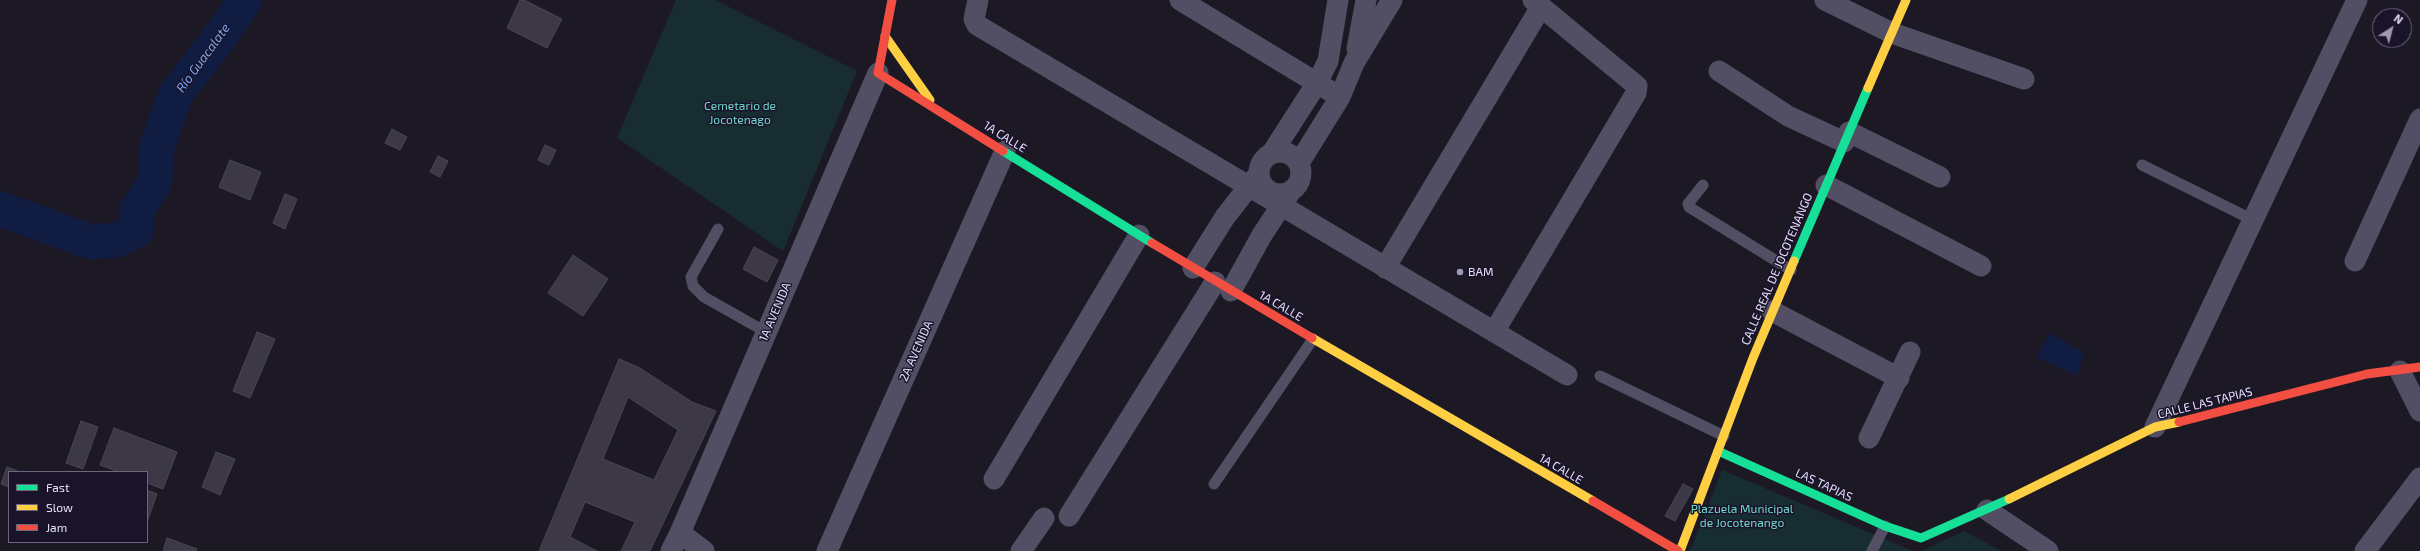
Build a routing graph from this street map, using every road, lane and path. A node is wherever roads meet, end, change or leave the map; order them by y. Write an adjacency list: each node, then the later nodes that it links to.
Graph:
1 (892, 0): 12 (street)
2 (978, 0): 27 (street)
3 (1180, 0): 17 (street)
4 (1338, 0): 17 (street)
5 (1366, 0): 13 (street)
6 (1392, 0): 13 (street)
7 (1826, 0): 11 (street)
8 (1906, 0): 11 (street, CALLE REAL DE JOCOTENANGO)
9 (2357, 0): 31 (street)
10 (1537, 3): 37 (street); 42 (street)
11 (1892, 33): 16 (street); 21 (street, CALLE REAL DE JOCOTENANGO)
12 (885, 36): 15 (street); 19 (street)
13 (1354, 63): 18 (street)
14 (1719, 71): 21 (street)
15 (878, 73): 19 (street, 1A CALLE); 41 (street, 1A AVENIDA)
16 (2024, 80)
17 (1317, 82): 18 (street); 23 (street)
18 (1340, 97): 24 (street)
19 (936, 108): 22 (street, 1A CALLE)
20 (2420, 119): 34 (street)
21 (1846, 137): 26 (street); 29 (street, CALLE REAL DE JOCOTENANGO)
22 (1005, 151): 33 (street, 1A CALLE); 65 (street, 2A AVENIDA)
23 (1272, 153): 24 (street); 27 (street)
24 (1299, 163): 30 (street)
25 (2142, 165): 31 (lane)
26 (1940, 177)
27 (1253, 180): 30 (street); 36 (street)
28 (1704, 185): 38 (lane)
29 (1826, 185): 35 (street); 38 (street, CALLE REAL DE JOCOTENANGO)
30 (1286, 198): 37 (street); 39 (street)
31 (2253, 220): 51 (street)
32 (718, 229): 41 (lane)
33 (1139, 235): 36 (street, 1A CALLE); 56 (street)
34 (2355, 261)
35 (1981, 266)
36 (1193, 268): 39 (street, 1A CALLE)
37 (1385, 268): 42 (street)
38 (1791, 270): 40 (street, CALLE REAL DE JOCOTENANGO)
39 (1223, 286): 43 (street, 1A CALLE); 59 (street)
40 (1772, 311): 49 (street); 52 (street, CALLE REAL DE JOCOTENANGO)
41 (766, 332): 63 (street, 1A AVENIDA)
42 (1494, 332): 47 (street)
43 (1313, 339): 57 (lane); 67 (street, 1A CALLE)
44 (1910, 352): 49 (street)
45 (2420, 367): 46 (street, CALLE LAS TAPIAS)
46 (2400, 371): 50 (street); 51 (street, CALLE LAS TAPIAS)
47 (1567, 375)
48 (1600, 376): 52 (lane)
49 (1899, 378): 53 (street)
50 (2420, 411)
51 (2155, 427): 58 (street, CALLE LAS TAPIAS)
52 (1724, 436): 54 (street, CALLE REAL DE JOCOTENANGO)
53 (1869, 438)
54 (1718, 451): 61 (street, LAS TAPIAS); 67 (street, CALLE REAL DE JOCOTENANGO)
55 (2420, 478): 70 (street)
56 (994, 479)
57 (1214, 484)
58 (1987, 510): 62 (street, CALLE LAS TAPIAS); 69 (street)
59 (1069, 516)
60 (1044, 518): 66 (street)
61 (1885, 526): 62 (street, LAS TAPIAS); 68 (lane)
62 (1921, 538)
63 (676, 542): 64 (street)
64 (704, 551)
65 (827, 551)
66 (1021, 551)
67 (1679, 551)
68 (1872, 551)
69 (2048, 551)
70 (2365, 551)

